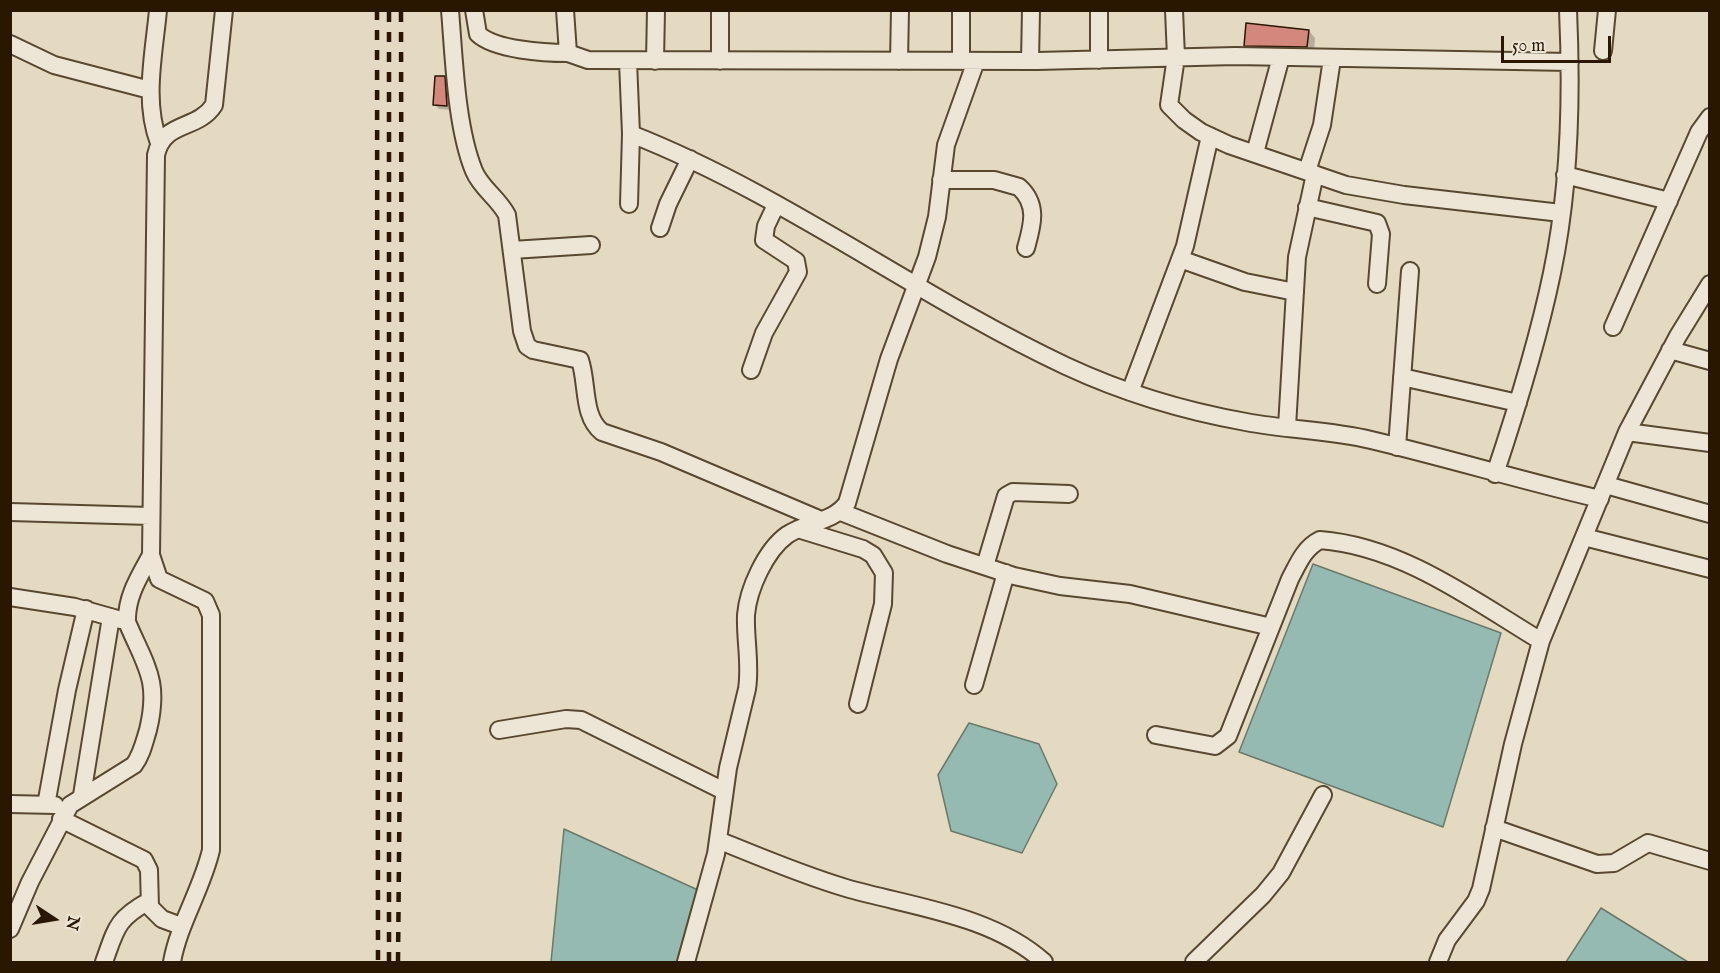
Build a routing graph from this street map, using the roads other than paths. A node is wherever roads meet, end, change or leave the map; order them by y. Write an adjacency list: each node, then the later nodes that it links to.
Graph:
1 (158, 10): 29 (street)
2 (224, 10): 33 (street)
3 (450, 10): 47 (street)
4 (474, 10): 17 (street)
5 (565, 10): 17 (street)
6 (656, 10): 23 (street)
7 (720, 10): 24 (street)
8 (900, 10): 27 (street)
9 (962, 10): 25 (street)
10 (1031, 10): 26 (street)
11 (1099, 10): 21 (street)
12 (1174, 10): 18 (street)
13 (1568, 10): 28 (street)
14 (1607, 10): 16 (street)
15 (10, 44): 29 (street)
16 (1603, 51)
17 (568, 53): 22 (street)
18 (1176, 57): 19 (street); 21 (street); 32 (street)
19 (1281, 57): 20 (street); 34 (street)
20 (1332, 58): 28 (street); 36 (street)
21 (1099, 60): 26 (street)
22 (628, 61): 23 (street); 31 (street)
23 (655, 61): 24 (street)
24 (720, 61): 27 (street)
25 (969, 61): 26 (street); 27 (street); 38 (street)
26 (1030, 61)
27 (899, 62)
28 (1570, 62): 37 (street)
29 (150, 90): 33 (street)
30 (1710, 117): 39 (street)
31 (631, 134): 35 (street); 40 (street)
32 (1210, 136): 34 (street); 48 (street)
33 (159, 143): 71 (street)
34 (1255, 153): 36 (street)
35 (690, 159): 41 (street); 44 (street)
36 (1311, 173): 42 (street); 43 (street)
37 (1565, 175): 39 (street); 43 (street)
38 (941, 180): 46 (street); 52 (street)
39 (1669, 201): 54 (street)
40 (629, 204)
41 (776, 205): 52 (street); 57 (street)
42 (1307, 207): 50 (street); 53 (street)
43 (1561, 213): 60 (street)
44 (660, 228)
45 (591, 245): 47 (street)
46 (1026, 248)
47 (512, 250): 72 (street)
48 (1180, 259): 53 (street); 59 (street)
49 (1410, 271): 58 (street)
50 (1377, 284)
51 (1710, 284): 55 (street)
52 (916, 286): 59 (street); 69 (street)
53 (1295, 292): 61 (street)
54 (1613, 327)
55 (1670, 350): 56 (street); 62 (street)
56 (1710, 361)
57 (751, 370)
58 (1402, 377): 60 (street); 64 (street)
59 (1130, 392): 61 (street)
60 (1518, 403): 65 (street)
61 (1287, 427): 64 (street)
62 (1627, 432): 63 (street); 66 (street)
63 (1710, 443)
64 (1397, 447): 65 (street)
65 (1495, 474): 66 (street)
66 (1603, 492): 70 (street); 74 (street)
67 (1069, 494): 76 (street)
68 (10, 512): 71 (street)
69 (842, 512): 72 (street); 76 (street)
70 (1710, 514)
71 (150, 516): 75 (street)
72 (821, 520): 73 (street)
73 (798, 529): 86 (street); 89 (street)
74 (1584, 537): 77 (street); 84 (street)
75 (151, 555): 82 (street); 98 (street)
76 (985, 566): 78 (street)
77 (1710, 568)
78 (1006, 573): 83 (street); 85 (street)
79 (10, 597): 80 (street)
80 (86, 609): 81 (street); 92 (street)
81 (111, 617): 82 (street); 93 (street)
82 (127, 622): 93 (street)
83 (1271, 627): 84 (street); 88 (street)
84 (1541, 640): 94 (street)
85 (974, 685)
86 (858, 704)
87 (499, 730): 89 (street)
88 (1156, 735)
89 (724, 791): 95 (street)
90 (1323, 795): 104 (street)
91 (10, 804): 92 (street)
92 (46, 805): 93 (street)
93 (71, 806): 97 (street); 99 (street)
94 (1494, 828): 96 (street); 105 (street)
95 (718, 840): 100 (street); 103 (street)
96 (1710, 861)
97 (149, 901): 98 (street); 101 (street)
98 (182, 926): 102 (street)
99 (10, 929)
100 (1042, 962)
101 (104, 963)
102 (172, 963)
103 (686, 963)
104 (1194, 963)
105 (1438, 963)

